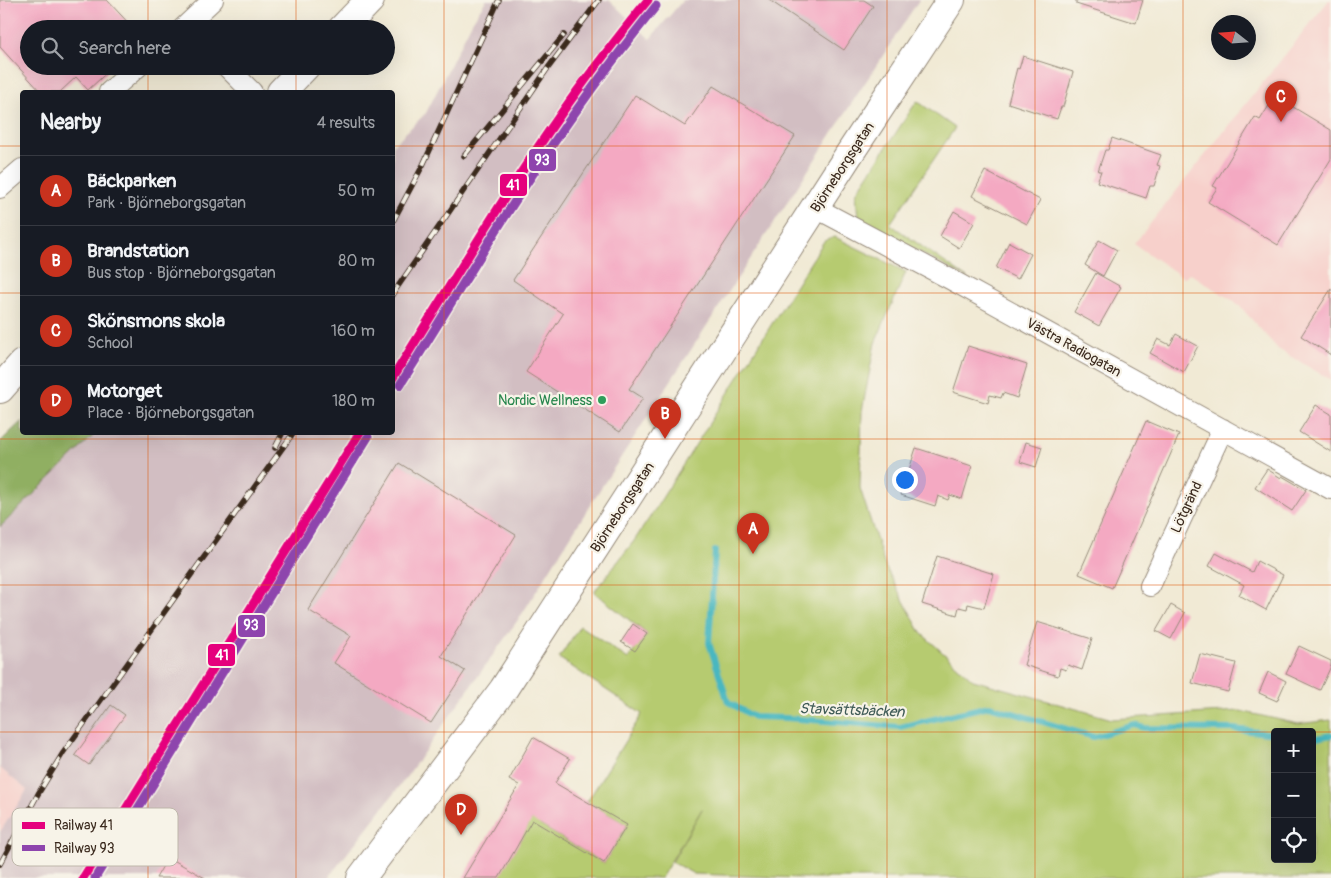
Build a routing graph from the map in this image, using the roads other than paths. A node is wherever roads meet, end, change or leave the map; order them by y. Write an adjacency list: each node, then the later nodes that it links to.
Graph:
1 (213, 0): 4 (street)
2 (370, 0): 5 (main road)
3 (951, 0): 14 (main road, Björneborgsgatan)
4 (193, 20)
5 (351, 20)
6 (129, 75): 9 (street)
7 (235, 75): 10 (street)
8 (297, 75): 11 (main road)
9 (111, 90)
10 (250, 90)
11 (283, 90)
12 (20, 170): 13 (street)
13 (0, 188)
14 (816, 208): 17 (street, Västra Radiogatan); 20 (main road, Björneborgsgatan)
15 (20, 366): 16 (main road)
16 (0, 389)
17 (1223, 429): 18 (street, Västra Radiogatan); 19 (street, Lötgränd)
18 (1331, 489)
19 (1150, 586)
20 (361, 878)

